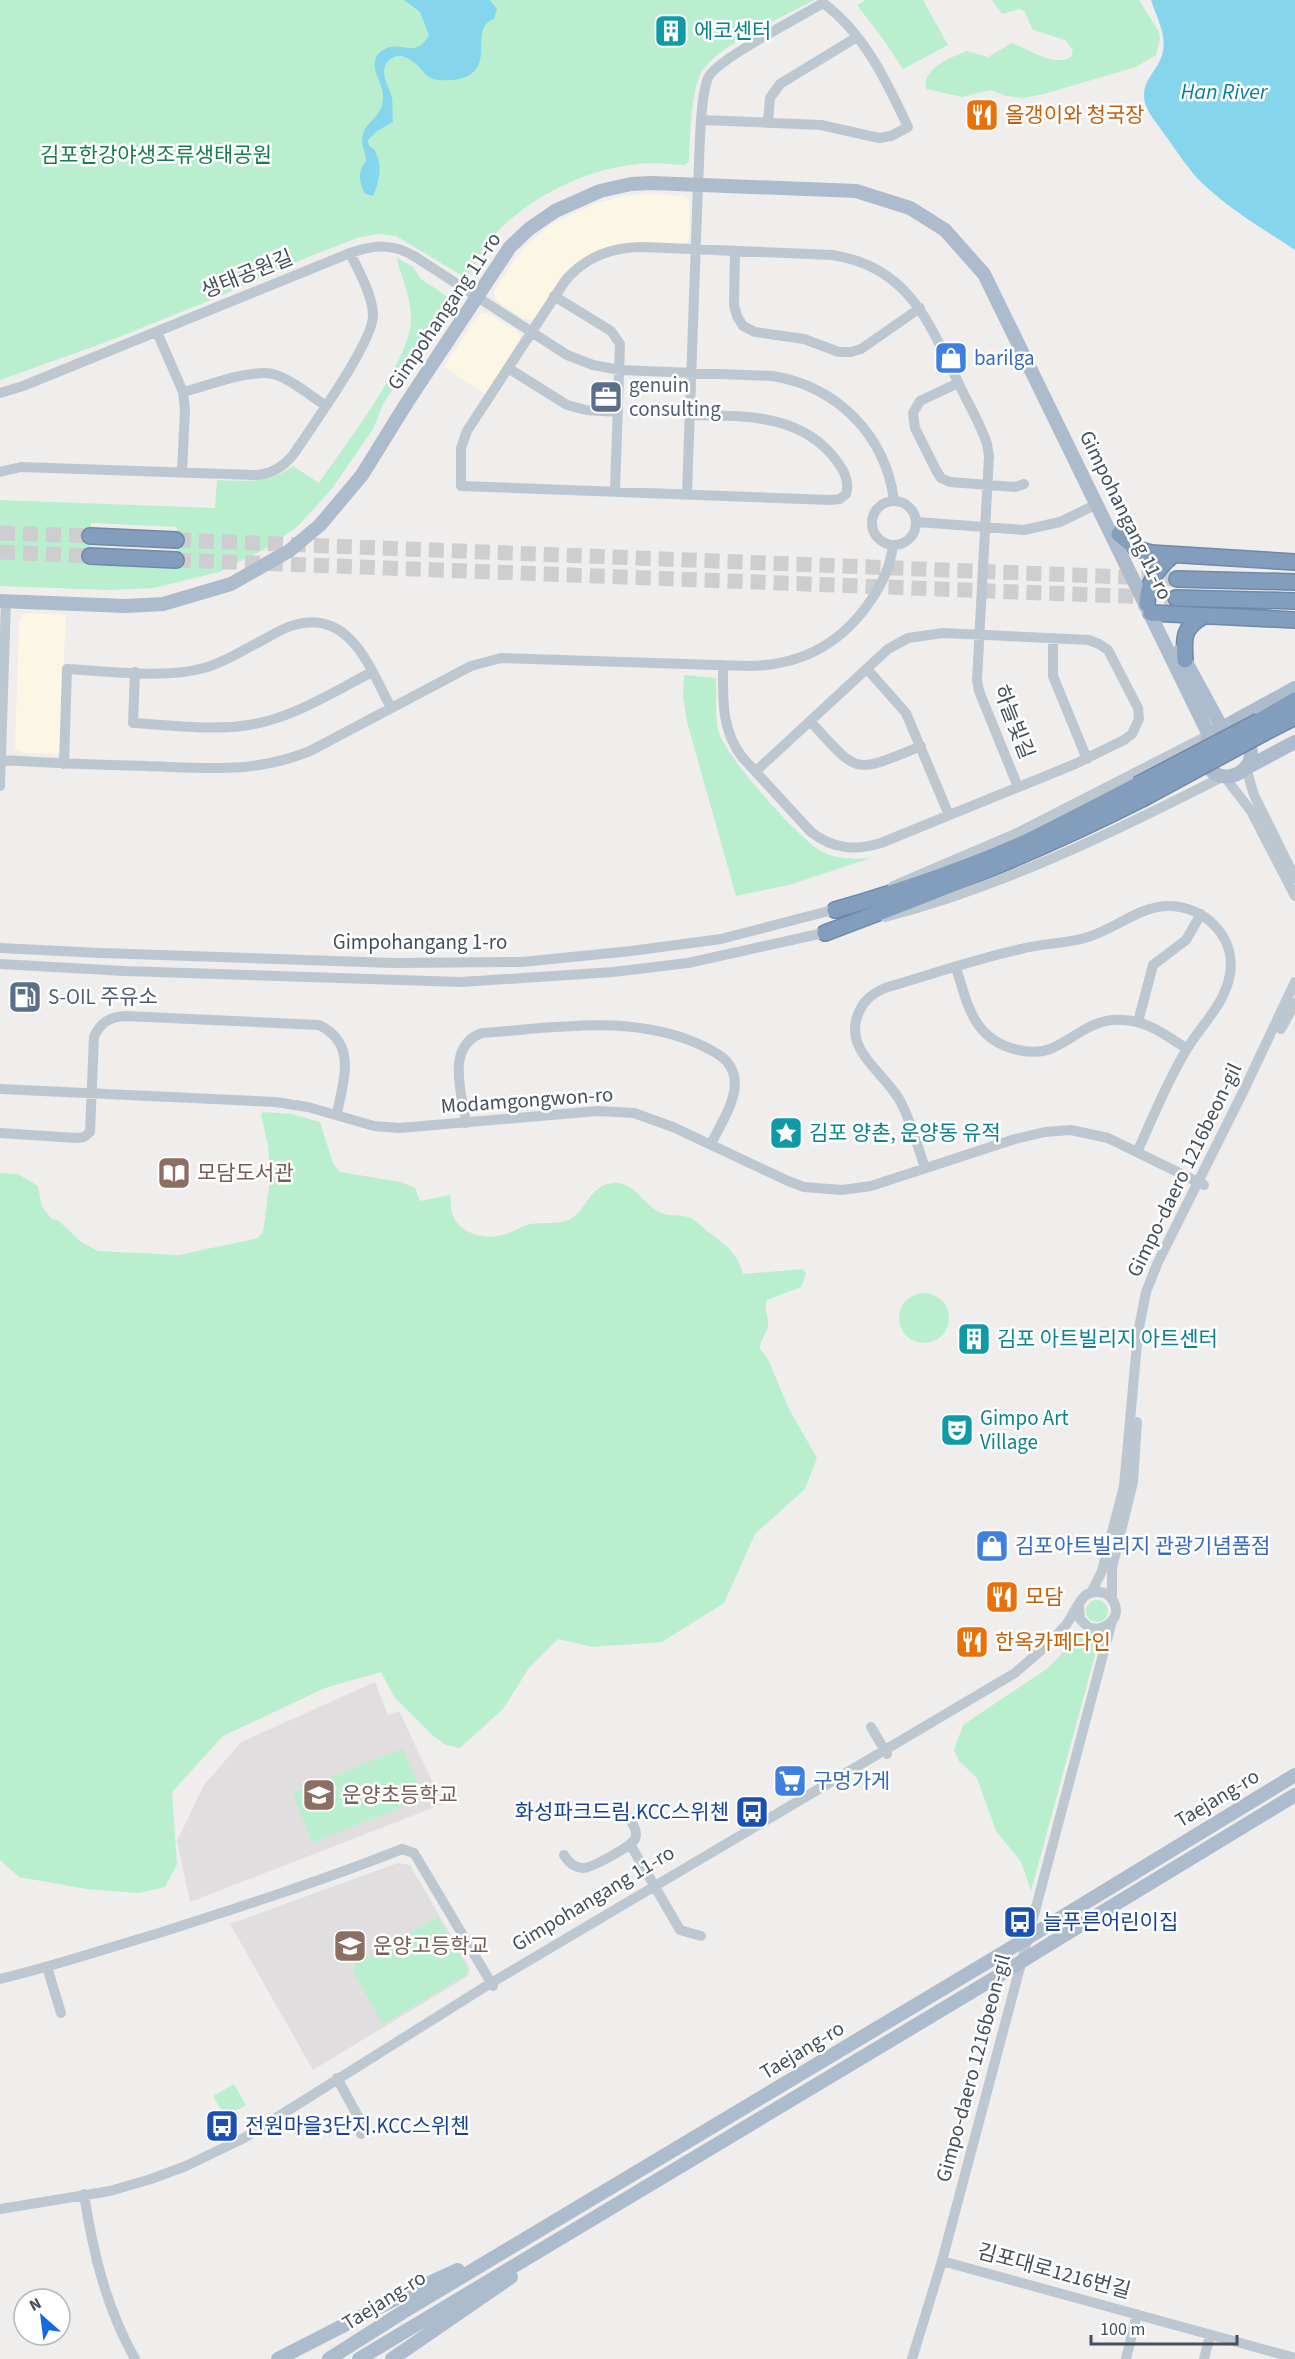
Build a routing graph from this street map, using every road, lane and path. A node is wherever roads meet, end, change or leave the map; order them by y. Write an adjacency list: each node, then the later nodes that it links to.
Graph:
1 (857, 37): 2 (street); 3 (street); 3 (street)
2 (703, 120): 3 (street); 4 (street)
3 (768, 122)
4 (698, 184): 5 (street); 9 (main road, Gimpohangang 11-ro); 11 (main road, Gimpohangang 11-ro)
5 (695, 249): 6 (street, 하늘빛길); 8 (street, 하늘빛길); 16 (street)
6 (735, 251): 10 (street, 하늘빛길); 10 (street)
7 (350, 254): 9 (street, 생태공원길); 12 (street, 생태공원길); 20 (street)
8 (554, 296): 13 (street, 하늘빛길); 15 (street)
9 (476, 297): 13 (street, 생태공원길); 44 (main road, Gimpohangang 11-ro)
10 (920, 308): 17 (street, 하늘빛길)
11 (1005, 314): 30 (main road, Gimpohangang 11-ro); 33 (main road, Gimpohangang 11-ro)
12 (158, 332): 18 (street); 19 (street, 생태공원길)
13 (531, 332): 14 (street, 하늘빛길); 15 (street, 생태공원길)
14 (508, 368): 21 (street); 27 (street, 하늘빛길)
15 (620, 370): 16 (street, 생태공원길); 21 (street)
16 (691, 373): 22 (street); 29 (street, 생태공원길)
17 (958, 383): 26 (street, 하늘빛길); 26 (street)
18 (183, 392): 20 (street); 24 (street)
19 (0, 393)
20 (325, 405): 24 (street)
21 (618, 412): 27 (street)
22 (690, 415): 28 (street); 28 (street)
23 (2, 467): 24 (street)
24 (182, 472)
25 (1024, 484): 26 (street)
26 (987, 485): 32 (street, 하늘빛길)
27 (615, 491): 28 (street)
28 (687, 493)
29 (894, 500): 31 (street); 36 (street)
30 (1097, 504): 32 (street); 46 (main road, Gimpohangang 11-ro)
31 (917, 522): 32 (street); 36 (street)
32 (984, 528): 49 (street, 하늘빛길)
33 (1119, 534): 38 (highway); 46 (main road, Gimpohangang 11-ro)
34 (90, 536): 35 (highway)
35 (176, 540)
36 (893, 545): 52 (street)
37 (90, 556): 39 (highway)
38 (1172, 556): 40 (highway); 46 (highway)
39 (176, 560)
40 (1295, 561)
41 (1177, 579): 42 (highway)
42 (1295, 582)
43 (1176, 598): 45 (highway)
44 (2, 601): 66 (street)
45 (1295, 601)
46 (1151, 605): 47 (highway); 51 (main road, Gimpohangang 11-ro); 62 (main road, Gimpohangang 11-ro)
47 (1202, 617): 48 (highway); 51 (highway)
48 (1295, 620)
49 (980, 635): 50 (street, 하늘빛길); 53 (street, 하늘빛길); 72 (street, 하늘빛길)
50 (1053, 638): 65 (street); 65 (street, 하늘빛길)
51 (1185, 660): 62 (main road, Gimpohangang 11-ro)
52 (723, 665): 58 (street); 69 (street, 하늘빛길)
53 (867, 669): 60 (street, 하늘빛길); 64 (street)
54 (135, 672): 55 (street); 55 (street); 67 (street)
55 (372, 672): 58 (street)
56 (1295, 688): 62 (main road)
57 (1295, 700): 61 (highway)
58 (391, 708): 67 (street)
59 (1295, 717): 61 (highway)
60 (810, 721): 64 (street); 69 (street, 하늘빛길)
61 (1261, 727): 73 (highway, bridge)
62 (1215, 731): 68 (main road); 70 (main road); 77 (street, Gimpohangang 1-ro)
63 (1295, 742): 68 (main road)
64 (921, 746): 74 (street)
65 (1087, 759): 72 (street, 하늘빛길)
66 (1, 760): 67 (street); 71 (street)
67 (64, 764)
68 (1246, 768): 70 (main road); 75 (street)
69 (756, 771): 74 (street, 하늘빛길)
70 (1224, 776): 76 (street); 79 (street, Gimpohangang 1-ro)
71 (0, 786)
72 (1018, 787): 74 (street, 하늘빛길)
73 (1140, 792): 77 (highway); 79 (highway)
74 (949, 815)
75 (1295, 878)
76 (1295, 896)
77 (835, 910): 80 (street, Gimpohangang 1-ro)
78 (1202, 914): 82 (street); 85 (street); 86 (street)
79 (825, 933): 81 (street, Gimpohangang 1-ro)
80 (0, 948)
81 (0, 964)
82 (956, 968): 85 (street); 94 (street)
83 (1295, 982): 95 (street, Gimpo-daero 1216beon-gil)
84 (1295, 1003): 95 (street, Gimpo-daero 1216beon-gil)
85 (1137, 1022): 86 (street)
86 (1187, 1049): 93 (street)
87 (0, 1089): 88 (street, Modamgongwon-ro)
88 (92, 1094): 89 (street, Modamgongwon-ro); 89 (street); 91 (street)
89 (337, 1114): 90 (street, Modamgongwon-ro)
90 (466, 1123): 92 (street, Modamgongwon-ro); 92 (street)
91 (0, 1133)
92 (711, 1144): 94 (street, Modamgongwon-ro)
93 (1137, 1152): 94 (street, Modamgongwon-ro); 95 (street, Modamgongwon-ro)
94 (925, 1168)
95 (1201, 1183): 96 (street, Gimpo-daero 1216beon-gil); 97 (street, Gimpo-daero 1216beon-gil)
96 (1090, 1593): 97 (street); 98 (street)
97 (1112, 1599): 99 (street)
98 (1079, 1606): 100 (street); 104 (street, Gimpohangang 11-ro)
99 (1112, 1621): 101 (street); 102 (street, Gimpo-daero 1216beon-gil)
100 (1084, 1624): 101 (street); 104 (street, Gimpohangang 11-ro)
101 (1095, 1629): 102 (street)
102 (1105, 1647): 122 (street, Gimpo-daero 1216beon-gil)
103 (871, 1727): 104 (street)
104 (886, 1752): 110 (street, Gimpohangang 11-ro)
105 (1295, 1775): 120 (main road, Taejang-ro, bridge)
106 (1295, 1795): 121 (main road, Taejang-ro, bridge)
107 (625, 1813): 108 (street)
108 (630, 1844): 109 (street); 110 (street)
109 (564, 1855)
110 (656, 1888): 111 (street); 114 (street, Gimpohangang 11-ro)
111 (701, 1936)
112 (47, 1967): 113 (street); 114 (street); 115 (street)
113 (0, 1979)
114 (492, 1984): 116 (street, Gimpohangang 11-ro)
115 (61, 2013)
116 (338, 2080): 117 (street); 118 (street, Gimpohangang 11-ro)
117 (360, 2134)
118 (85, 2196): 119 (street, Gimpohangang 11-ro); 126 (street)
119 (0, 2211)
120 (525, 2239): 127 (main road); 128 (main road, Taejang-ro)
121 (558, 2241): 129 (main road, Taejang-ro); 130 (main road)
122 (942, 2261): 123 (street, 김포대로1216번길); 131 (street, Gimpo-daero 1216beon-gil)
123 (1137, 2314): 124 (street, 김포대로1216번길); 132 (street)
124 (1210, 2336): 125 (street, 김포대로1216번길); 133 (street)
125 (1295, 2358)
126 (135, 2359)
127 (278, 2359)
128 (329, 2359)
129 (358, 2359)
130 (392, 2359)
131 (912, 2359)
132 (1126, 2359)
133 (1204, 2359)

